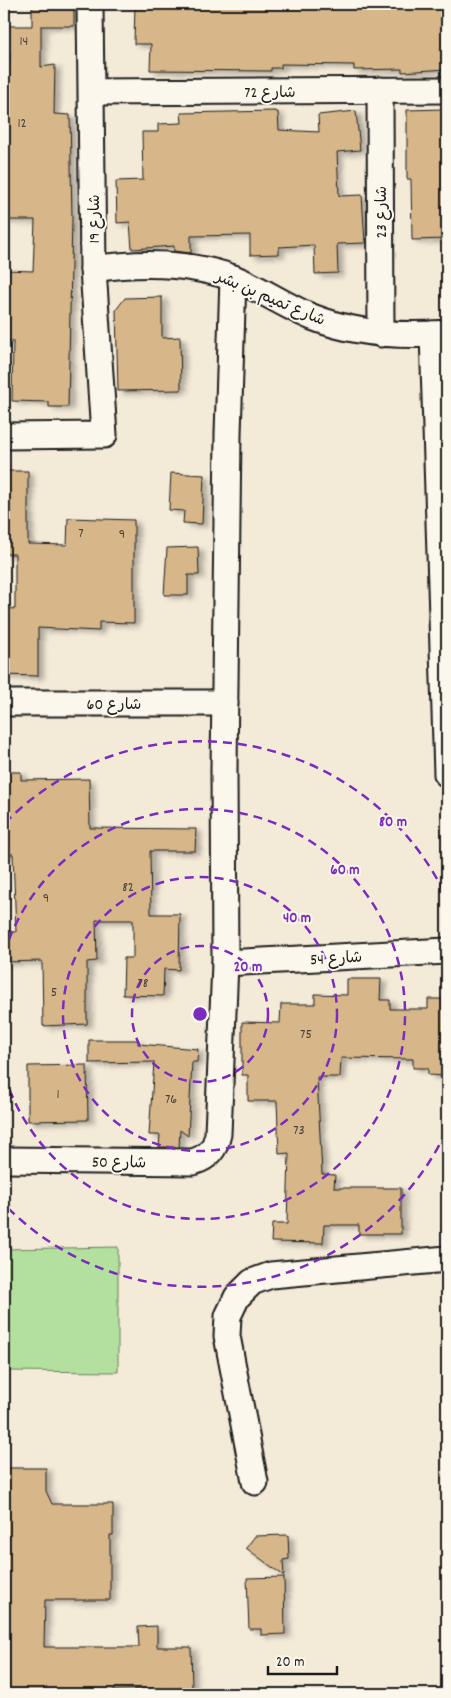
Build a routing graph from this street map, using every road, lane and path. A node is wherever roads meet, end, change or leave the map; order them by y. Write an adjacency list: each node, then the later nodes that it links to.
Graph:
1 (90, 4): 4 (street, شارع 19)
2 (380, 90): 3 (street, شارع 72); 4 (street, شارع 72); 8 (street, شارع 23)
3 (447, 90)
4 (92, 92): 5 (street, شارع 19)
5 (93, 269): 6 (street, شارع تميم بن بشر); 9 (street, شارع 19)
6 (234, 278): 8 (street, شارع تميم بن بشر); 12 (street)
7 (440, 333): 8 (street, شارع تميم بن بشر); 10 (street)
8 (381, 334)
9 (4, 436)
10 (444, 627): 13 (street)
11 (4, 703): 12 (street, شارع 60)
12 (225, 703): 15 (street)
13 (447, 774)
14 (447, 951): 15 (street, شارع 54)
15 (224, 962): 16 (street, شارع 50)
16 (4, 1160)
17 (447, 1259): 18 (street)
18 (254, 1482)

